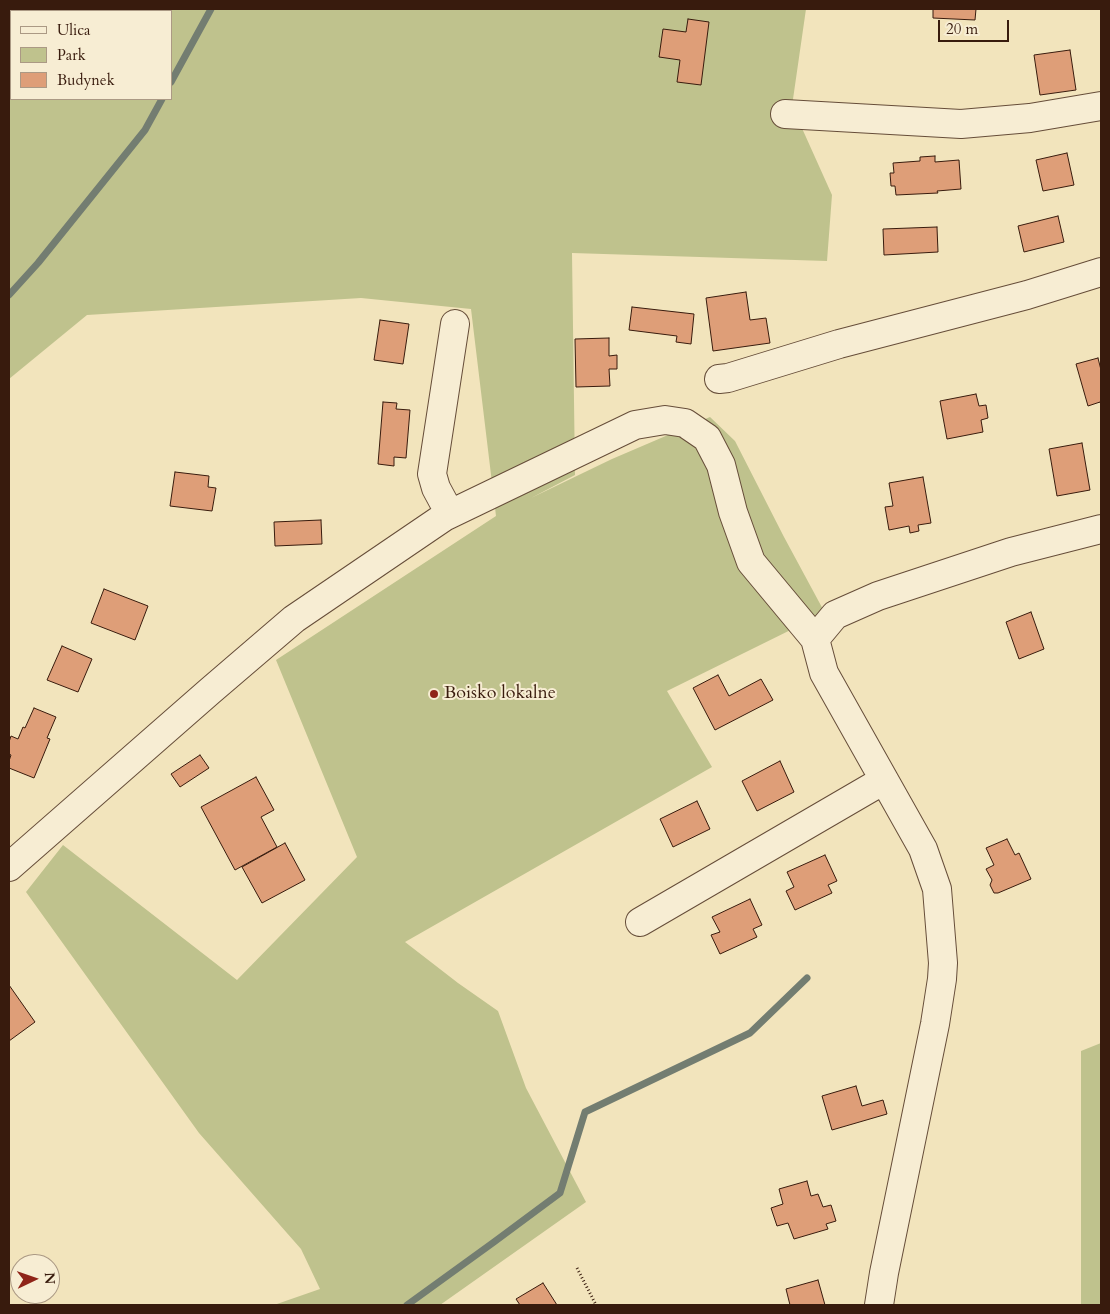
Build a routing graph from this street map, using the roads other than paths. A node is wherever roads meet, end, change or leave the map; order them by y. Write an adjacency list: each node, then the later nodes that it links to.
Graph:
1 (1101, 106): 2 (street)
2 (785, 114)
3 (1101, 272): 5 (street)
4 (455, 324): 6 (street)
5 (718, 379)
6 (450, 514): 8 (street); 10 (street)
7 (1101, 529): 8 (street)
8 (815, 639): 9 (street)
9 (884, 780): 11 (street); 12 (street)
10 (9, 867)
11 (640, 922)
12 (879, 1305)

